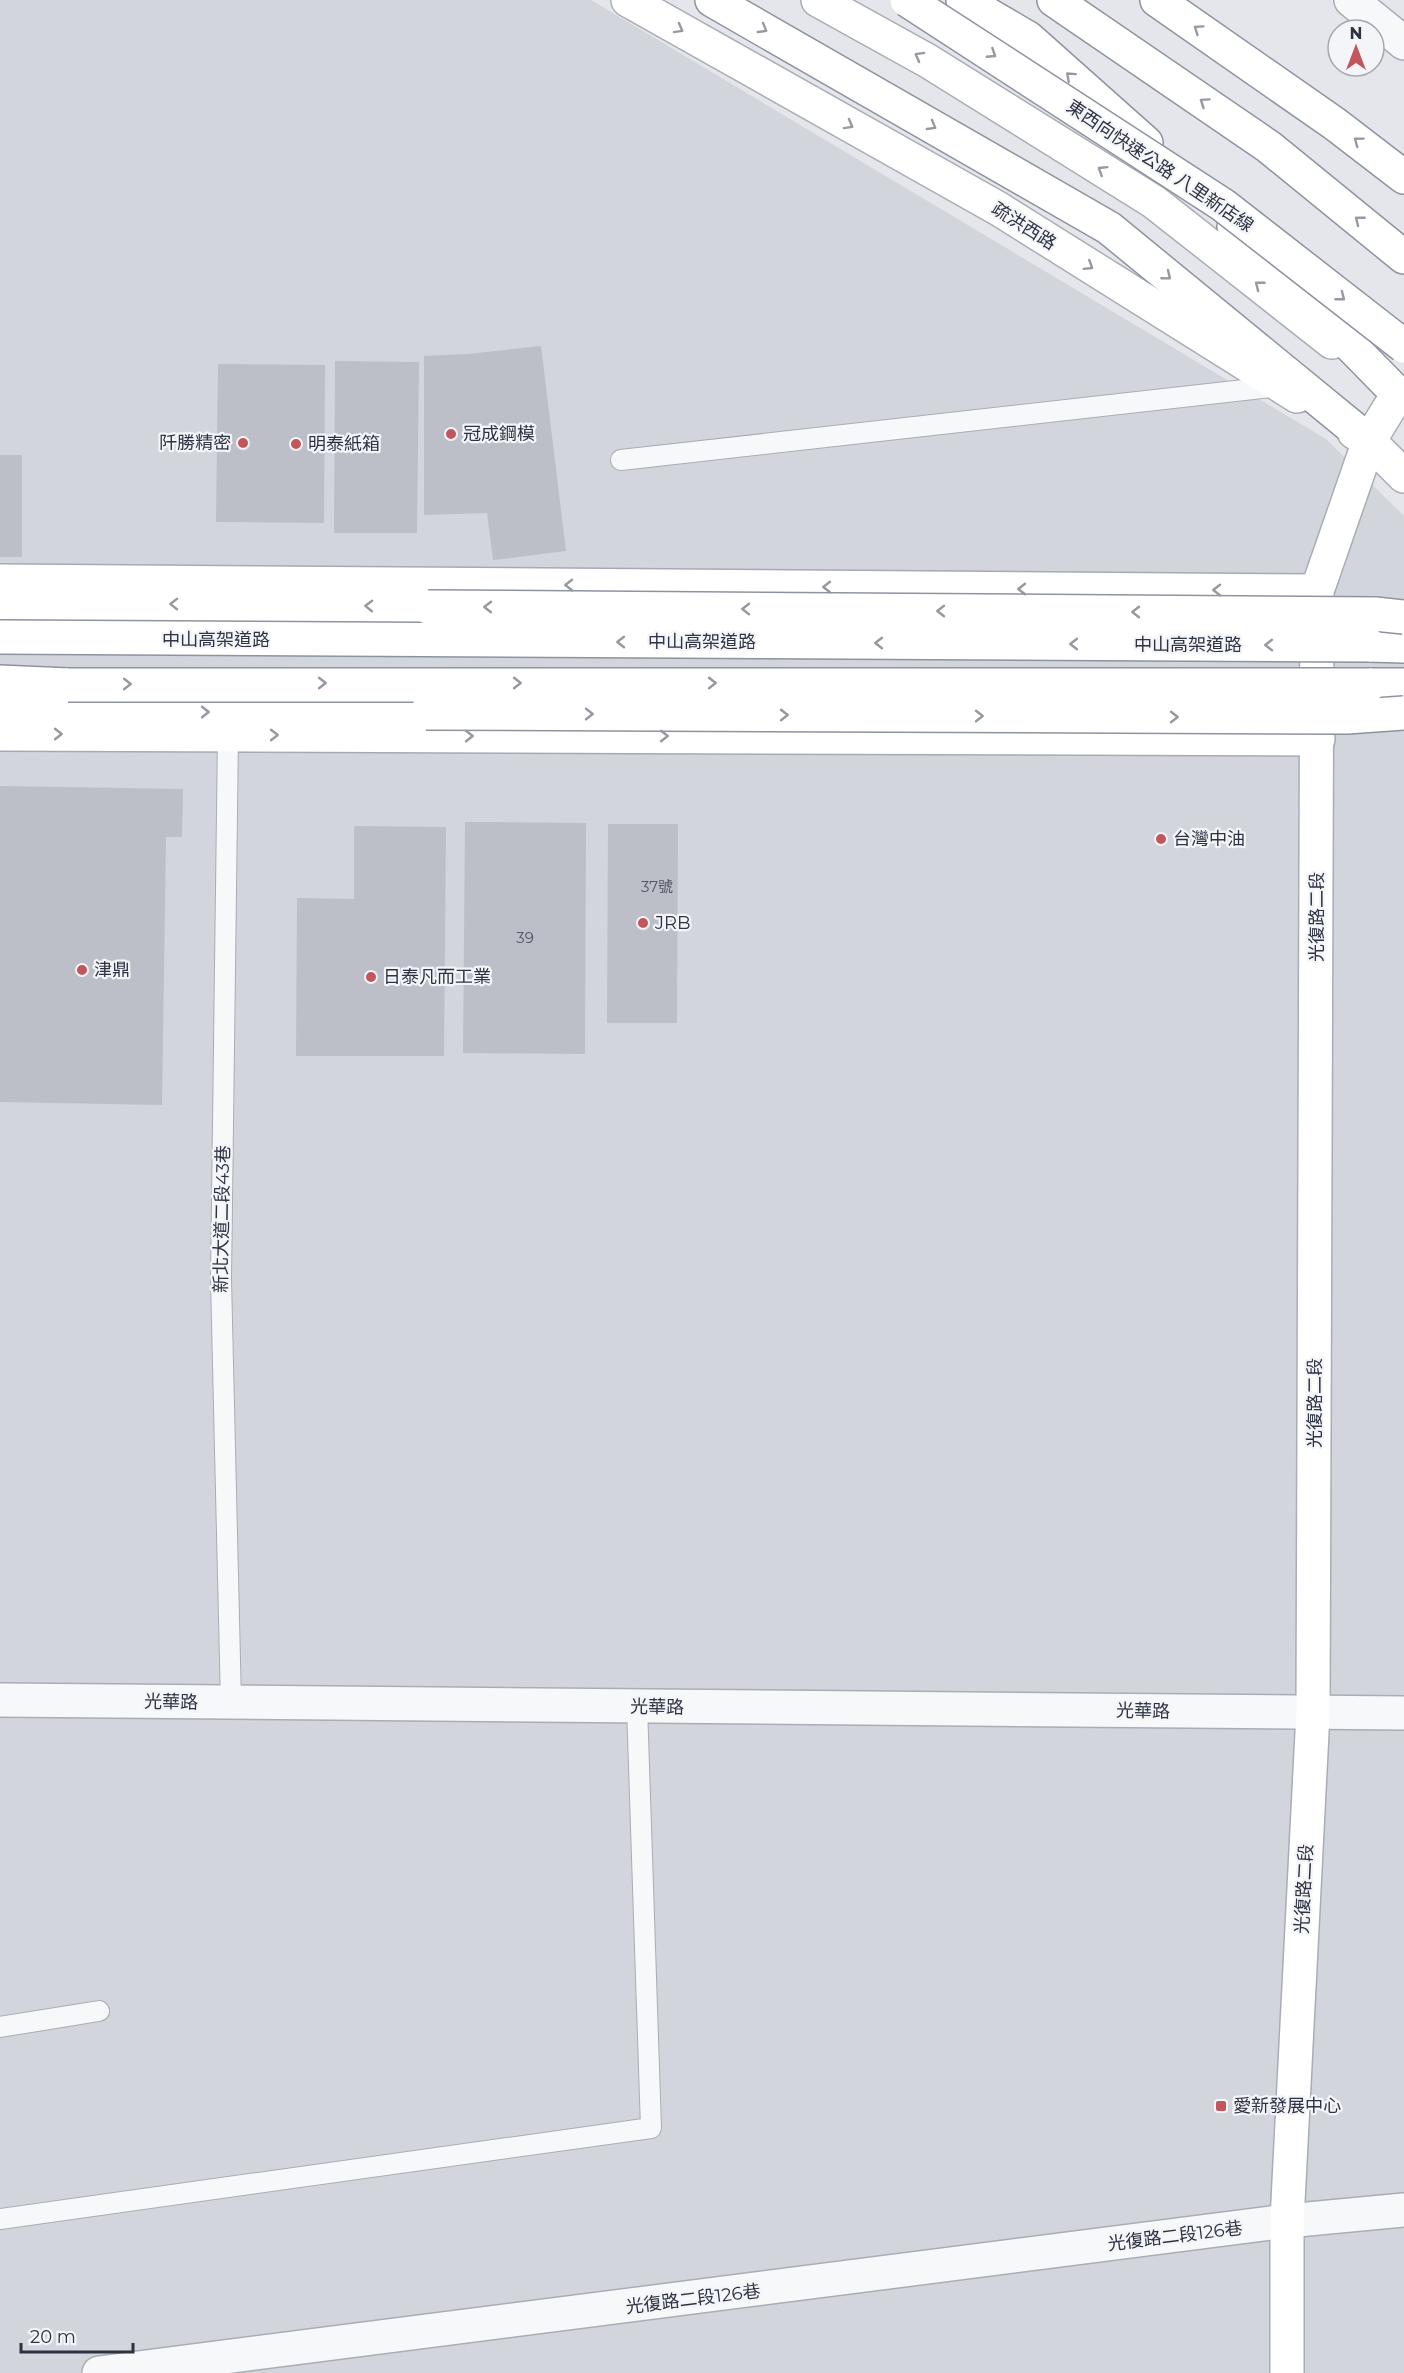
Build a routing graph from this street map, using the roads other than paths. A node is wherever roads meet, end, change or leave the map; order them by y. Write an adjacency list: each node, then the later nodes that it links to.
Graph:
1 (628, 0): 13 (main road, 疏洪西路, one-way to 13)
2 (712, 0): 15 (main road, one-way to 15)
3 (818, 0): 14 (main road, one-way to 3)
4 (907, 0): 12 (main road, 東西向快速公路 八里新店線, one-way to 12, bridge)
5 (963, 0): 14 (main road, one-way to 5)
6 (1054, 0): 11 (main road, one-way to 6)
7 (1157, 0): 10 (main road, one-way to 7)
8 (1351, 0): 9 (street)
9 (1404, 43)
10 (1404, 177)
11 (1404, 257)
12 (1404, 346)
13 (1281, 386): 15 (main road, 疏洪西路); 16 (lane)
14 (1401, 397): 15 (main road, 光復路二段)
15 (1369, 441): 17 (main road, 疏洪西路); 19 (main road, 光復路二段)
16 (621, 460)
17 (1404, 476)
18 (0, 581): 19 (main road, one-way to 18)
19 (1317, 591): 30 (main road, 光復路二段)
20 (0, 603): 21 (main road, one-way to 20, bridge)
21 (1404, 617)
22 (0, 637): 23 (main road, 中山高架道路, one-way to 22, bridge)
23 (1404, 646)
24 (0, 684): 25 (main road, one-way to 25, bridge)
25 (1404, 685)
26 (0, 711): 27 (main road, one-way to 27, bridge)
27 (1404, 713)
28 (0, 734): 29 (main road, one-way to 29)
29 (228, 735): 30 (main road, one-way to 30); 32 (lane, 新北大道二段43巷)
30 (1318, 739): 34 (main road, 光復路二段)
31 (0, 1700): 32 (street, 光華路)
32 (231, 1703): 33 (street, 光華路)
33 (637, 1706): 34 (street, 光華路); 39 (lane)
34 (1313, 1713): 35 (street, 光華路); 40 (main road, 光復路二段)
35 (1404, 1713)
36 (99, 2011): 37 (lane)
37 (0, 2027)
38 (1404, 2210): 40 (street, 光復路二段126巷)
39 (0, 2219)
40 (1287, 2221): 41 (street, 光復路二段126巷); 42 (main road, 光復路二段)
41 (99, 2373)
42 (1287, 2373)

